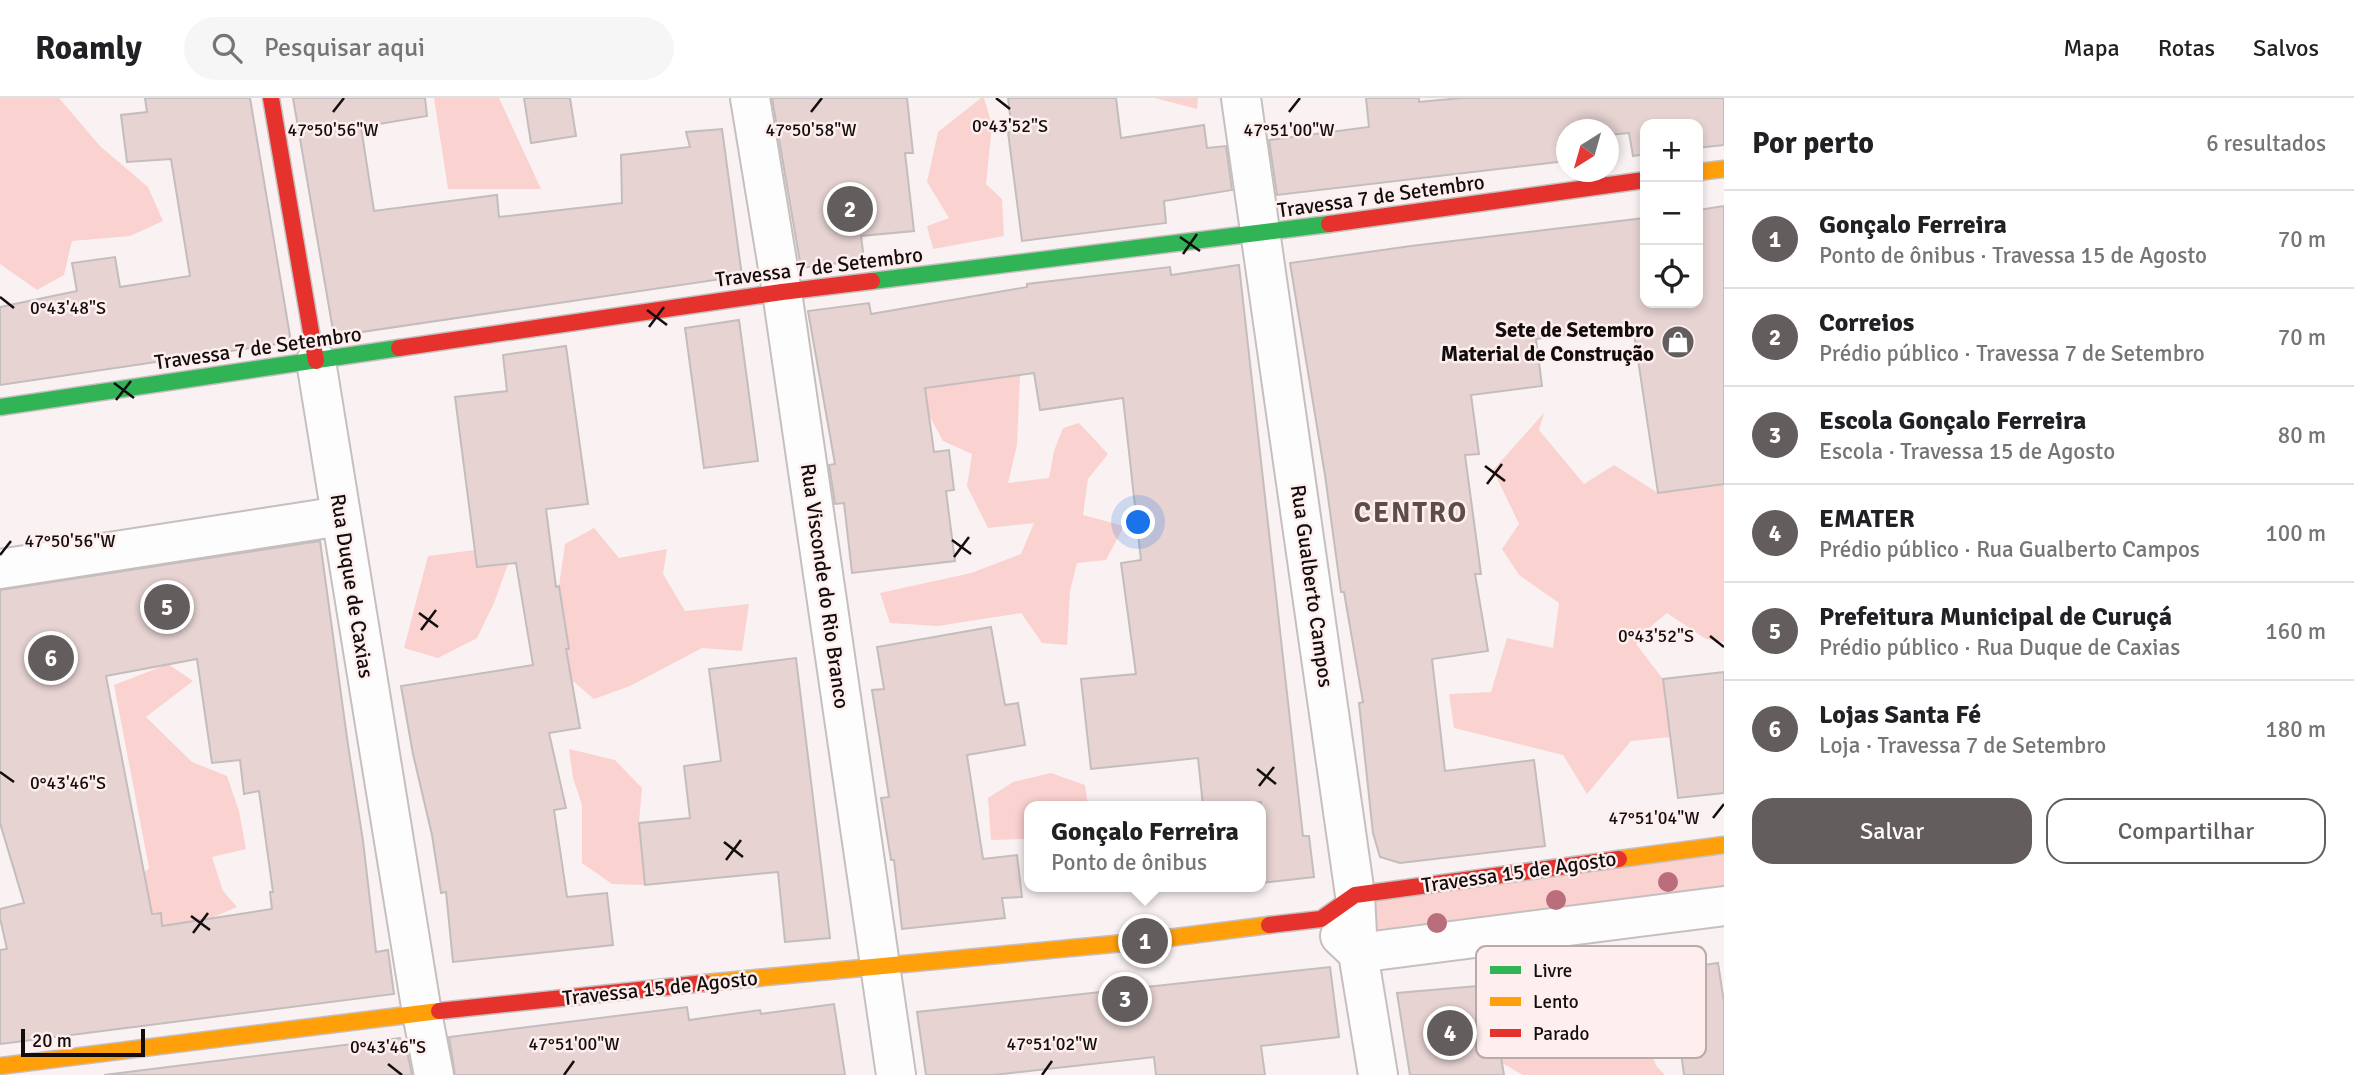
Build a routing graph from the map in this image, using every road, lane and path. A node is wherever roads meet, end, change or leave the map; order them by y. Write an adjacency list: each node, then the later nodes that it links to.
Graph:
1 (271, 98): 9 (street, Rua Duque de Caxias)
2 (750, 98): 8 (street, Rua Visconde do Rio Branco)
3 (1241, 98): 7 (street, Rua Gualberto Campos)
4 (1724, 169): 5 (street)
5 (1703, 171)
6 (1640, 181): 7 (street, Travessa 7 de Setembro)
7 (1261, 234): 8 (street, Travessa 7 de Setembro); 14 (street, Rua Gualberto Campos)
8 (782, 292): 9 (street, Travessa 7 de Setembro); 18 (street, Rua Visconde do Rio Branco)
9 (316, 361): 10 (street, Travessa 7 de Setembro); 11 (street, Rua Duque de Caxias)
10 (0, 407)
11 (341, 516): 12 (street); 19 (street, Rua Duque de Caxias)
12 (0, 569)
13 (1724, 845): 14 (street, Travessa 15 de Agosto)
14 (1355, 894): 16 (street, Travessa 15 de Agosto); 17 (street, Rua Gualberto Campos)
15 (1724, 906): 17 (street)
16 (1321, 919): 17 (street); 18 (street, Travessa 15 de Agosto)
17 (1359, 953): 23 (street, Rua Gualberto Campos)
18 (879, 965): 19 (street, Travessa 15 de Agosto); 22 (street, Rua Visconde do Rio Branco)
19 (422, 1013): 20 (street, Travessa 15 de Agosto); 21 (street, Rua Duque de Caxias)
20 (0, 1066)
21 (434, 1075)
22 (896, 1075)
23 (1378, 1075)

